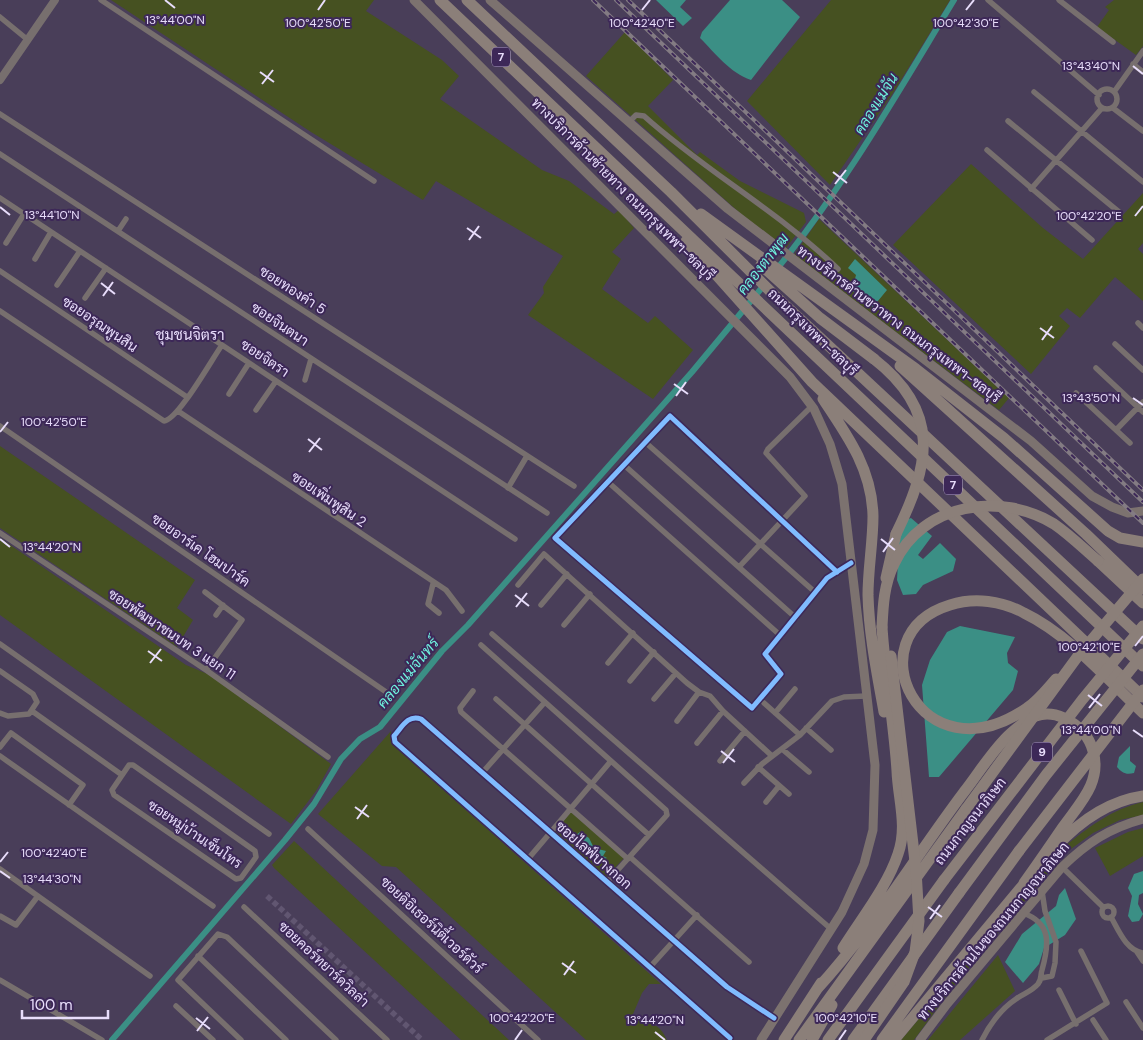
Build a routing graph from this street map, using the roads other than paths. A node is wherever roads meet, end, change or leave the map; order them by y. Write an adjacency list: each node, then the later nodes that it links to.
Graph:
1 (55, 0): 10 (street)
2 (101, 0): 29 (street)
3 (414, 0): 68 (main road, ทางบริการด้านซ้ายทาง ถนนกรุงเทพฯ-ชลบุรี)
4 (440, 0): 34 (highway, ถนนกรุงเทพฯ-ชลบุรี / 7)
5 (467, 0): 32 (highway, ถนนกรุงเทพฯ-ชลบุรี / 7)
6 (490, 0): 23 (main road, ทางบริการด้านขวาทาง ถนนกรุงเทพฯ-ชลบุรี)
7 (988, 0): 18 (street)
8 (1059, 0): 11 (street)
9 (0, 17): 10 (street)
10 (28, 40): 15 (street)
11 (1113, 42)
12 (1143, 51): 13 (street)
13 (1133, 64): 14 (street); 17 (street)
14 (1143, 72)
15 (0, 80)
16 (1034, 92): 24 (street)
17 (1114, 92): 18 (street); 20 (street)
18 (1099, 95): 19 (street)
19 (1102, 108): 20 (street); 24 (street)
20 (1113, 108): 25 (street)
21 (0, 114): 77 (street, ซอยทองคำ 5)
22 (1008, 121): 28 (street)
23 (629, 122): 45 (street); 82 (main road, ทางบริการด้านขวาทาง ถนนกรุงเทพฯ-ชลบุรี)
24 (1082, 131): 28 (street); 30 (street)
25 (1143, 131)
26 (987, 150): 31 (street)
27 (0, 154): 38 (street, ซอยจินตนา)
28 (1055, 160): 31 (street); 35 (street)
29 (374, 181)
30 (1143, 182)
31 (1031, 189): 40 (street)
32 (671, 192): 46 (highway, ถนนกรุงเทพฯ-ชลบุรี / 7); 46 (highway)
33 (0, 198): 36 (street, ซอยจิตรา)
34 (655, 203): 63 (highway); 119 (highway, ถนนกรุงเทพฯ-ชลบุรี / 7)
35 (1119, 212)
36 (24, 214): 39 (street, ซอยจิตรา); 41 (street)
37 (126, 219): 38 (street)
38 (118, 231): 57 (street, ซอยจินตนา)
39 (51, 232): 42 (street, ซอยจิตรา); 43 (street)
40 (1092, 240)
41 (6, 243)
42 (80, 251): 44 (street, ซอยจิตรา); 49 (street)
43 (34, 259)
44 (106, 268): 50 (street); 56 (street, ซอยจิตรา)
45 (838, 268)
46 (762, 269): 48 (highway); 112 (highway, ถนนกรุงเทพฯ-ชลบุรี / 7)
47 (0, 271): 66 (street, ซอยอรุณพูนสิน)
48 (783, 280): 54 (highway); 222 (highway, bridge)
49 (57, 285)
50 (85, 298)
51 (0, 311): 71 (street)
52 (1138, 323): 53 (street)
53 (1143, 328)
54 (868, 336): 87 (highway); 96 (highway)
55 (1115, 344): 60 (street)
56 (222, 345): 58 (street, ซอยจิตรา); 66 (street)
57 (311, 359): 61 (street); 81 (street, ซอยจินตนา)
58 (249, 363): 62 (street, ซอยจิตรา); 65 (street)
59 (1096, 368): 69 (street)
60 (1143, 370)
61 (305, 380)
62 (276, 381): 70 (street); 86 (street, ซอยจิตรา)
63 (812, 382): 130 (highway); 156 (highway)
64 (1076, 393): 74 (street)
65 (229, 394)
66 (187, 397): 71 (street)
67 (1143, 402): 69 (street)
68 (812, 406): 84 (street); 89 (main road, ทางบริการด้านซ้ายทาง ถนนกรุงเทพฯ-ชลบุรี)
69 (1138, 407): 72 (street); 74 (street)
70 (256, 410)
71 (178, 411): 94 (street, ซอยเพิ่มพูสิน 2)
72 (1143, 412)
73 (0, 426): 128 (street, ซอยอาร์เค โฮมปาร์ค)
74 (1116, 430): 76 (street)
75 (646, 442): 78 (street); 84 (street); 88 (street)
76 (1130, 443)
77 (527, 456): 80 (street, ซอยทองคำ 5); 81 (street)
78 (624, 465): 79 (street); 90 (street)
79 (608, 482): 111 (street); 111 (street)
80 (574, 486)
81 (508, 488): 83 (street, ซอยจินตนา)
82 (1143, 511)
83 (546, 513)
84 (782, 521): 88 (street); 91 (street)
85 (0, 533): 121 (street, ซอยพัฒนาชนบท 3 แยก 11)
86 (515, 539)
87 (1143, 542)
88 (760, 544): 90 (street); 98 (street)
89 (851, 563): 91 (street); 129 (main road, ทางบริการด้านซ้ายทาง ถนนกรุงเทพฯ-ชลบุรี)
90 (739, 567): 106 (street)
91 (837, 572): 98 (street)
92 (567, 574): 95 (street); 99 (street); 102 (street)
93 (1143, 579): 117 (highway, bridge)
94 (433, 584): 103 (street, ซอยเพิ่มพูสิน 2); 104 (street)
95 (518, 585)
96 (1143, 589)
97 (205, 592): 101 (street)
98 (816, 593): 106 (street)
99 (590, 594): 107 (street); 109 (street)
100 (1143, 603): 156 (highway, bridge)
101 (223, 605): 105 (street); 121 (street)
102 (541, 605)
103 (462, 611)
104 (439, 613)
105 (216, 615)
106 (796, 618): 111 (street)
107 (564, 625)
108 (1143, 626): 220 (highway, ถนนกาญจนาภิเษก / 9, bridge)
109 (633, 633): 115 (street); 118 (street)
110 (492, 634): 188 (street)
111 (780, 636)
112 (1143, 639)
113 (0, 644): 171 (street)
114 (481, 645): 133 (street)
115 (654, 652): 122 (street); 123 (street)
116 (1143, 654): 221 (highway, 9, bridge)
117 (1078, 656): 139 (highway, bridge); 196 (highway, bridge)
118 (608, 663)
119 (1143, 666)
120 (0, 670): 135 (street)
121 (206, 670): 152 (street, ซอยพัฒนาชนบท 3 แยก 11)
122 (676, 673): 127 (street); 132 (street)
123 (630, 681)
124 (795, 689): 138 (street)
125 (1143, 690): 223 (highway, bridge)
126 (473, 691): 147 (street)
127 (699, 692): 136 (street); 140 (street)
128 (389, 694)
129 (866, 696): 142 (street); 188 (main road, ทางบริการด้านซ้ายทาง ถนนกรุงเทพฯ-ชลบุรี)
130 (1143, 697)
131 (496, 699): 141 (street)
132 (654, 699)
133 (545, 702): 141 (street); 153 (street)
134 (764, 703): 138 (street)
135 (32, 711): 137 (street); 159 (street)
136 (723, 711): 143 (street); 145 (street)
137 (0, 713)
138 (774, 713): 144 (street)
139 (1143, 713)
140 (677, 721)
141 (525, 725): 147 (street); 161 (street)
142 (806, 728): 144 (street); 149 (street)
143 (746, 731): 151 (street); 154 (street)
144 (800, 735): 148 (street)
145 (697, 742)
146 (0, 748): 150 (street); 166 (street)
147 (504, 748): 158 (street); 167 (street)
148 (782, 749): 151 (street); 157 (street)
149 (831, 750)
150 (0, 756): 166 (street)
151 (772, 756): 155 (street)
152 (328, 757)
153 (611, 761): 161 (street); 172 (street)
154 (720, 761)
155 (758, 767): 160 (street); 162 (street)
156 (897, 769): 200 (highway)
157 (809, 772)
158 (482, 773): 170 (street, ซอยไลฟ์บางกอก); 174 (street, ซอยไลฟ์บางกอก)
159 (122, 775): 159 (street, ซอยหมู่บ้านเซ็นโทร)
160 (744, 783)
161 (592, 784): 167 (street); 172 (street)
162 (780, 786): 163 (street); 165 (street)
163 (789, 794)
164 (1143, 796): 178 (highway)
165 (766, 802)
166 (69, 805): 181 (street)
167 (571, 808): 170 (street); 173 (street)
168 (1143, 819): 175 (main road, ทางบริการด้านในของถนนกาญจนาภิเษก)
169 (308, 829): 215 (street, ซอยดิอิเธอร์นิตี้เวอร์ดัวร์)
170 (550, 832): 174 (street); 177 (street, ซอยไลฟ์บางกอก)
171 (269, 834)
172 (649, 835): 173 (street)
173 (628, 858): 177 (street); 186 (street)
174 (528, 859): 195 (street)
175 (1062, 867): 179 (main road, ทางบริการด้านในของถนนกาญจนาภิเษก); 183 (street)
176 (0, 869): 180 (street)
177 (607, 882): 189 (street, ซอยไลฟ์บางกอก)
178 (1024, 883): 200 (highway); 224 (highway)
179 (1042, 891): 184 (main road, ทางบริการด้านในของถนนกาญจนาภิเษก); 198 (street)
180 (38, 896): 185 (street); 197 (street)
181 (213, 906)
182 (244, 907): 214 (street, ซอยคอร์ทยาร์ดวิลล่า)
183 (1103, 908): 187 (street); 187 (street)
184 (1023, 913): 198 (street); 225 (main road, ทางบริการด้านในของถนนกาญจนาภิเษก)
185 (0, 916)
186 (697, 916): 189 (street); 194 (street)
187 (1110, 918): 191 (street)
188 (831, 929): 204 (main road, ทางบริการด้านซ้ายทาง ถนนกรุงเทพฯ-ชลบุรี)
189 (675, 940): 195 (street); 204 (street, ซอยไลฟ์บางกอก)
190 (1081, 951): 206 (street)
191 (1140, 952): 193 (street)
192 (198, 956): 211 (street); 212 (street); 213 (street)
193 (1143, 961)
194 (749, 962)
195 (650, 967): 208 (street)
196 (850, 968): 218 (highway); 219 (highway)
197 (150, 976)
198 (1042, 978): 226 (street)
199 (1, 984): 209 (street)
200 (817, 989): 217 (highway)
201 (1059, 990): 206 (street)
202 (1126, 1002): 207 (street)
203 (176, 1006): 210 (street)
204 (774, 1018): 216 (main road, ทางบริการด้านซ้ายทาง ถนนกรุงเทพฯ-ชลบุรี)
205 (1093, 1020): 228 (street)
206 (1076, 1024): 227 (street)
207 (1143, 1028)
208 (730, 1038)
209 (102, 1040)
210 (213, 1040)
211 (241, 1040)
212 (286, 1040)
213 (336, 1040)
214 (387, 1040)
215 (538, 1040)
216 (761, 1040)
217 (784, 1040)
218 (799, 1040)
219 (812, 1040)
220 (828, 1040)
221 (853, 1040)
222 (864, 1040)
223 (882, 1040)
224 (894, 1040)
225 (920, 1040)
226 (982, 1040)
227 (1047, 1040)
228 (1106, 1040)

